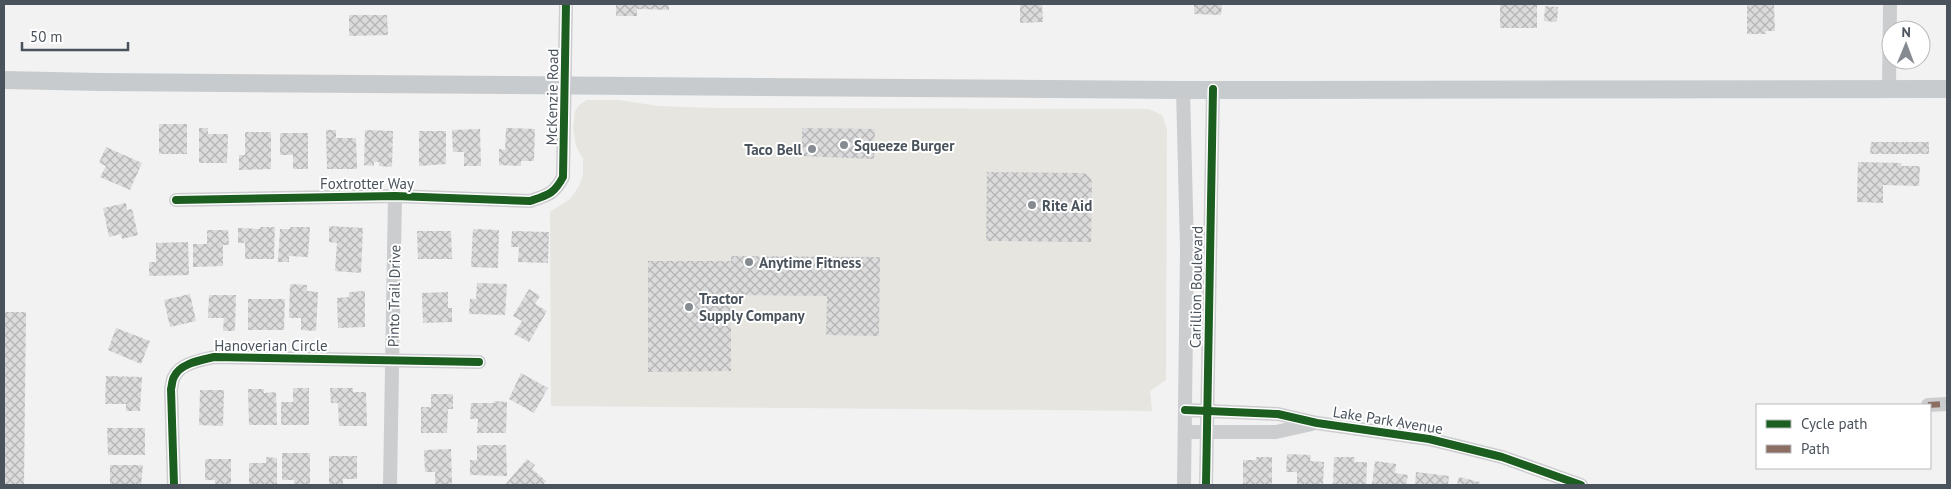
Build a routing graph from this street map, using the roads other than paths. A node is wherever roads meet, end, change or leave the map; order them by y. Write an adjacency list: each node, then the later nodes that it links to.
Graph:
1 (566, 4): 4 (street, McKenzie Road)
2 (1890, 4): 5 (street)
3 (4, 80): 4 (main road)
4 (565, 85): 7 (main road); 9 (street, McKenzie Road)
5 (1889, 88): 6 (main road); 8 (main road)
6 (1947, 89)
7 (1183, 90): 8 (main road); 16 (street, Carillion Boulevard)
8 (1213, 90): 17 (street, Carillion Boulevard)
9 (556, 189): 10 (street, Foxtrotter Way)
10 (395, 196): 11 (street, Foxtrotter Way); 12 (street, Pinto Trail Drive)
11 (176, 200)
12 (393, 360): 13 (street, Hanoverian Circle); 21 (street, Hanoverian Circle); 22 (street, Pinto Trail Drive)
13 (479, 362)
14 (1947, 404): 15 (street)
15 (1931, 405)
16 (1185, 410): 17 (street, Lake Park Avenue); 19 (street, Carillion Boulevard)
17 (1207, 411): 18 (street, Lake Park Avenue); 20 (street, Carillion Boulevard)
18 (1317, 423): 20 (street, Lake Park Avenue); 25 (street, Lake Park Avenue)
19 (1185, 432): 20 (street, Lake Park Avenue); 23 (street, Carillion Boulevard)
20 (1207, 432): 24 (street, Carillion Boulevard)
21 (174, 485)
22 (390, 485)
23 (1184, 485)
24 (1206, 485)
25 (1581, 485)

